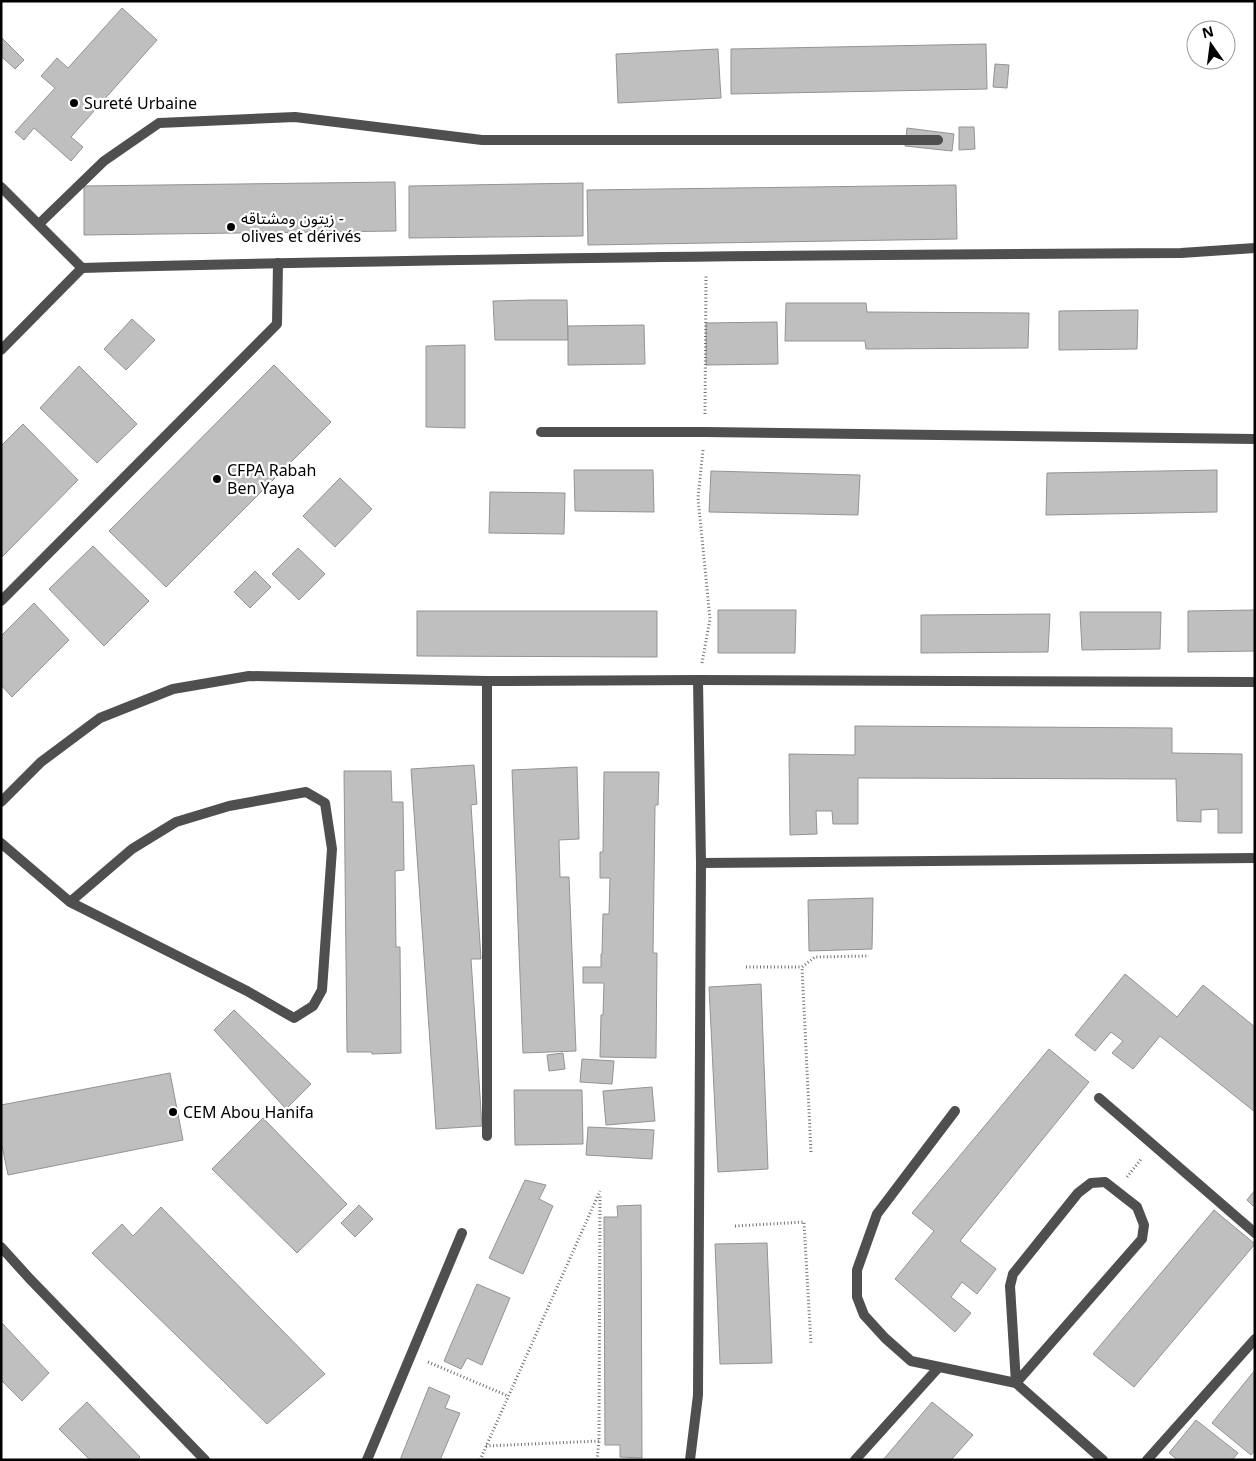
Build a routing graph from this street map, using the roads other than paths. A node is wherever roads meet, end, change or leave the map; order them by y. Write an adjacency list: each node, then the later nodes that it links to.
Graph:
1 (938, 140): 3 (street)
2 (1, 187): 3 (street)
3 (39, 224): 6 (street)
4 (1255, 248): 5 (street)
5 (278, 263): 6 (street); 10 (street)
6 (82, 268): 7 (street)
7 (1, 350)
8 (542, 432): 9 (street)
9 (1255, 438)
10 (1, 601)
11 (698, 680): 12 (street); 13 (street); 17 (street)
12 (487, 681): 14 (street); 21 (street)
13 (1255, 682)
14 (1, 802)
15 (1, 843): 18 (street)
16 (1255, 858): 17 (street)
17 (701, 863): 30 (street)
18 (70, 902): 18 (street)
19 (1099, 1098): 23 (street)
20 (955, 1111): 26 (street)
21 (487, 1136)
22 (462, 1233): 29 (street)
23 (1255, 1233)
24 (1, 1247): 28 (street)
25 (1255, 1339): 33 (street)
26 (939, 1367): 27 (street); 31 (street)
27 (1016, 1383): 27 (street); 32 (street)
28 (205, 1460)
29 (367, 1460)
30 (690, 1460)
31 (854, 1460)
32 (1104, 1460)
33 (1147, 1460)

